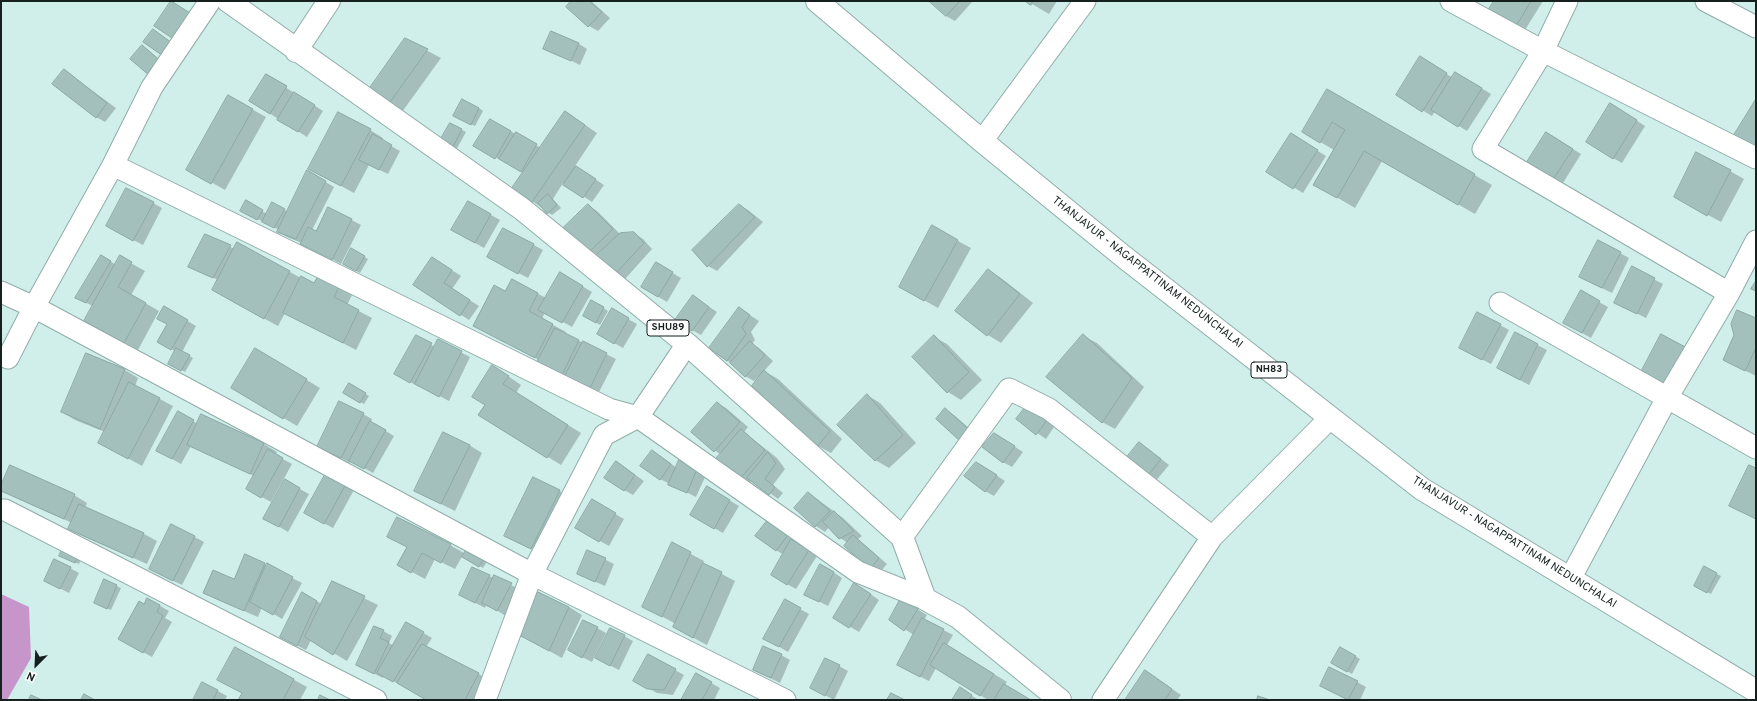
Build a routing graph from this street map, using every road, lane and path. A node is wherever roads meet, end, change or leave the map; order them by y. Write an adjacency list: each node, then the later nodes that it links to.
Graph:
1 (210, 1): 14 (street)
2 (228, 1): 10 (main road, SHU89)
3 (329, 1): 10 (main road)
4 (817, 1): 12 (main road, THANJAVUR - NAGAPPATTINAM NEDUNCHALAI / NH83)
5 (1085, 1): 12 (street)
6 (1451, 1): 11 (street)
7 (1567, 1): 11 (street)
8 (1706, 1): 9 (street)
9 (1756, 27)
10 (296, 50): 20 (main road, SHU89)
11 (1543, 52): 13 (street); 17 (street)
12 (982, 141): 24 (main road, THANJAVUR - NAGAPPATTINAM NEDUNCHALAI / NH83)
13 (1756, 158)
14 (113, 165): 19 (street); 23 (street)
15 (1756, 241): 17 (street)
16 (1, 292): 19 (street)
17 (1729, 293): 22 (street)
18 (1500, 303): 22 (street)
19 (34, 307): 21 (street); 29 (street)
20 (687, 344): 23 (street); 27 (main road, SHU89)
21 (8, 358)
22 (1667, 398): 25 (street); 30 (street)
23 (638, 417): 29 (street); 31 (street)
24 (1330, 418): 28 (street); 30 (main road, THANJAVUR - NAGAPPATTINAM NEDUNCHALAI / NH83)
25 (1756, 448)
26 (1, 510): 33 (street)
27 (902, 537): 28 (street); 31 (main road, SHU89)
28 (1212, 537): 37 (street)
29 (532, 574): 34 (street); 35 (street)
30 (1570, 579): 32 (main road, THANJAVUR - NAGAPPATTINAM NEDUNCHALAI / NH83)
31 (925, 599): 36 (main road)
32 (1756, 690)
33 (376, 700)
34 (485, 700)
35 (785, 700)
36 (1060, 700)
37 (1103, 700)

